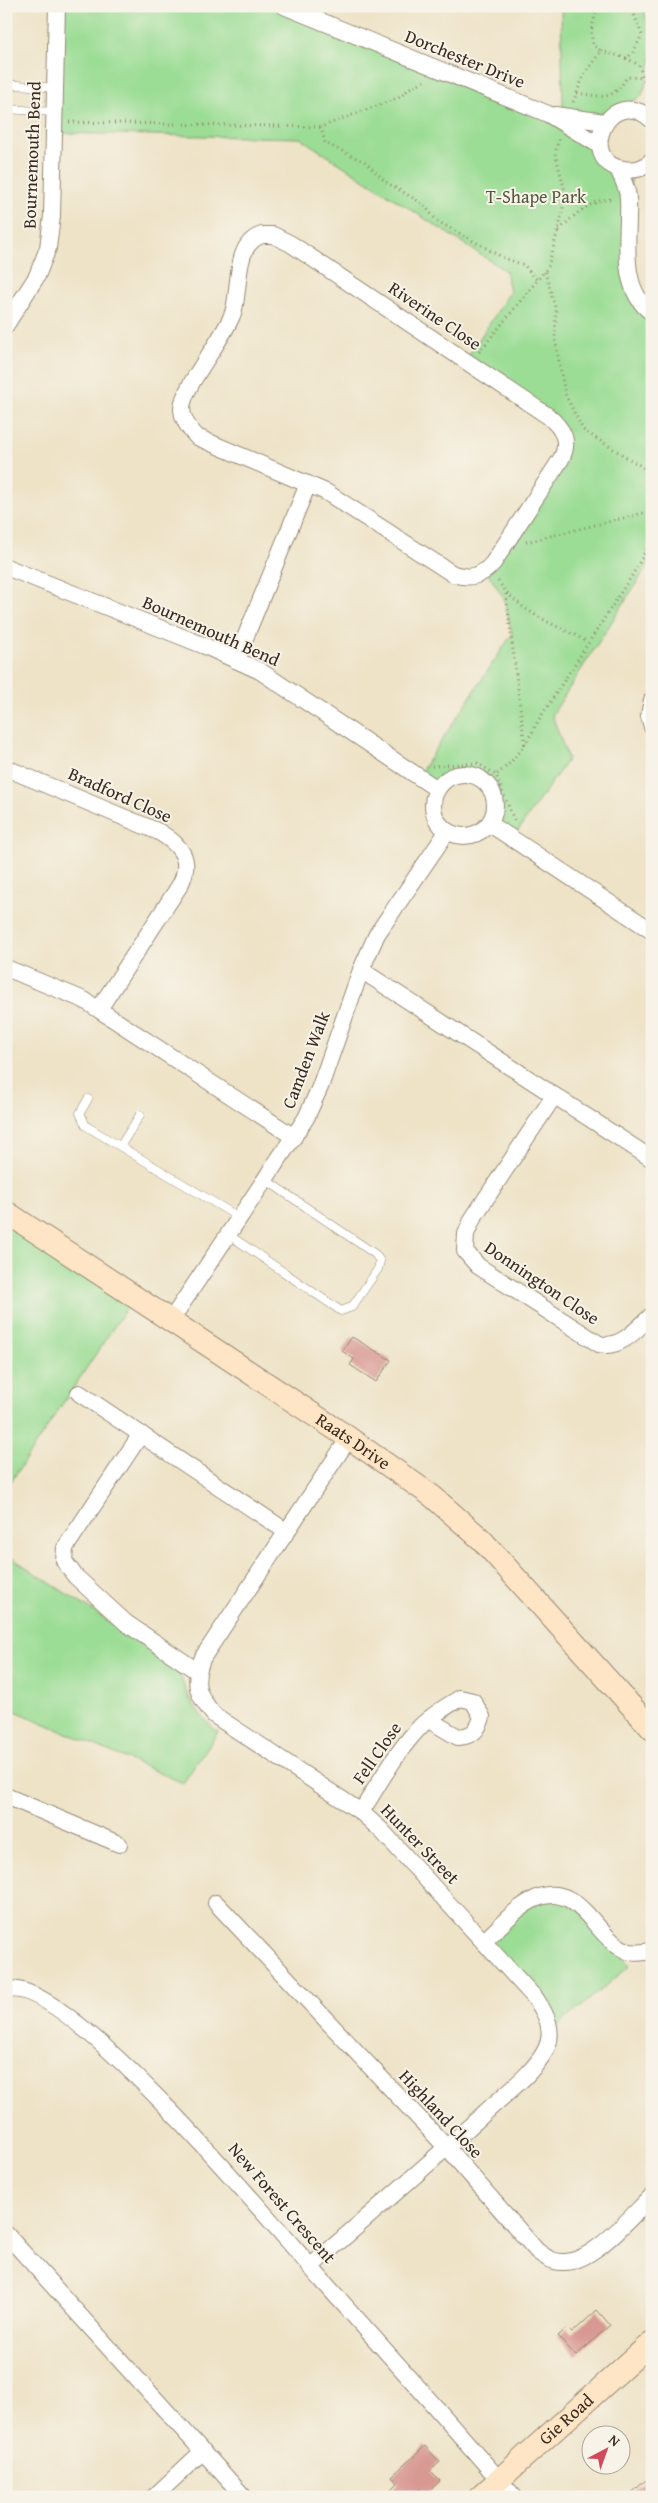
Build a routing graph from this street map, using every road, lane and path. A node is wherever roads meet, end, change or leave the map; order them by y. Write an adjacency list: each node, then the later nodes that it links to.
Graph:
1 (57, 6): 10 (street, Bournemouth Bend)
2 (284, 6): 7 (street, Dorchester Drive)
3 (598, 6): 5 (path)
4 (631, 6): 6 (path)
5 (602, 52): 6 (path); 12 (path)
6 (626, 58): 8 (path)
7 (442, 71): 15 (street, Dorchester Drive); 18 (path)
8 (643, 78): 11 (path); 12 (path)
9 (6, 84): 10 (lane)
10 (55, 88): 14 (street, Bournemouth Bend)
11 (652, 89)
12 (577, 93): 15 (path)
13 (6, 109): 14 (lane)
14 (54, 117): 18 (path); 27 (street, Bournemouth Bend)
15 (566, 120): 17 (street, Dorchester Drive); 19 (street, Dorchester Drive); 23 (path)
16 (652, 120): 17 (street)
17 (605, 122): 19 (street)
18 (320, 127): 25 (path)
19 (599, 145): 21 (street)
20 (647, 164): 21 (street); 22 (street)
21 (618, 169): 22 (street)
22 (628, 198): 23 (path); 26 (street)
23 (558, 231): 24 (path)
24 (544, 271): 25 (path); 29 (path)
25 (537, 280): 28 (path)
26 (652, 313)
27 (6, 325)
28 (471, 364): 30 (street, Riverine Close); 33 (street, Riverine Close)
29 (652, 473)
30 (308, 484): 35 (street, Riverine Close); 38 (street)
31 (652, 511): 33 (path)
32 (652, 540): 37 (path)
33 (503, 548): 35 (street, Riverine Close)
34 (6, 567): 38 (street, Bournemouth Bend)
35 (489, 567): 36 (path)
36 (506, 594): 37 (path); 41 (path)
37 (588, 642): 41 (path)
38 (236, 660): 42 (street, Bournemouth Bend)
39 (652, 700): 40 (street)
40 (652, 727)
41 (525, 746): 44 (path)
42 (404, 766): 44 (path); 45 (street, Bournemouth Bend)
43 (6, 768): 52 (street, Bradford Close)
44 (496, 776): 46 (path)
45 (437, 789): 47 (street); 48 (street)
46 (515, 821)
47 (490, 824): 48 (street); 49 (street)
48 (447, 832): 51 (street, Camden Walk)
49 (652, 931)
50 (6, 968): 52 (street)
51 (361, 970): 53 (street); 56 (street, Camden Walk)
52 (99, 1009): 56 (street)
53 (554, 1096): 58 (street); 63 (street, Donnington Close)
54 (88, 1099): 57 (lane)
55 (140, 1115): 57 (lane)
56 (294, 1137): 59 (street, Camden Walk)
57 (121, 1145): 61 (lane)
58 (652, 1159)
59 (266, 1180): 61 (street, Camden Walk); 62 (lane)
60 (6, 1212): 64 (street, Raats Drive)
61 (240, 1218): 62 (street, Camden Walk)
62 (229, 1235): 64 (street, Camden Walk)
63 (652, 1315)
64 (172, 1320): 67 (street, Raats Drive)
65 (79, 1393): 66 (street)
66 (141, 1434): 68 (street); 69 (street)
67 (349, 1438): 68 (street); 71 (street, Raats Drive)
68 (288, 1532): 69 (street)
69 (197, 1671): 73 (street, Hunter Street)
70 (429, 1720): 73 (street, Fell Close)
71 (652, 1729)
72 (6, 1796): 74 (street)
73 (361, 1812): 76 (street, Hunter Street)
74 (119, 1844)
75 (216, 1902): 79 (street, Highland Close)
76 (484, 1941): 77 (street); 79 (street, Hunter Street)
77 (652, 1951)
78 (6, 1990): 82 (street, New Forest Crescent)
79 (447, 2148): 80 (street, Highland Close); 82 (street, Hunter Street)
80 (652, 2196)
81 (6, 2234): 84 (street)
82 (310, 2267): 85 (street, New Forest Crescent)
83 (652, 2342): 85 (street, Gie Road)
84 (203, 2451): 86 (street); 87 (street)
85 (499, 2480): 88 (street, Gie Road); 89 (street, New Forest Crescent)
86 (154, 2497)
87 (244, 2497)
88 (480, 2497)
89 (514, 2497)

